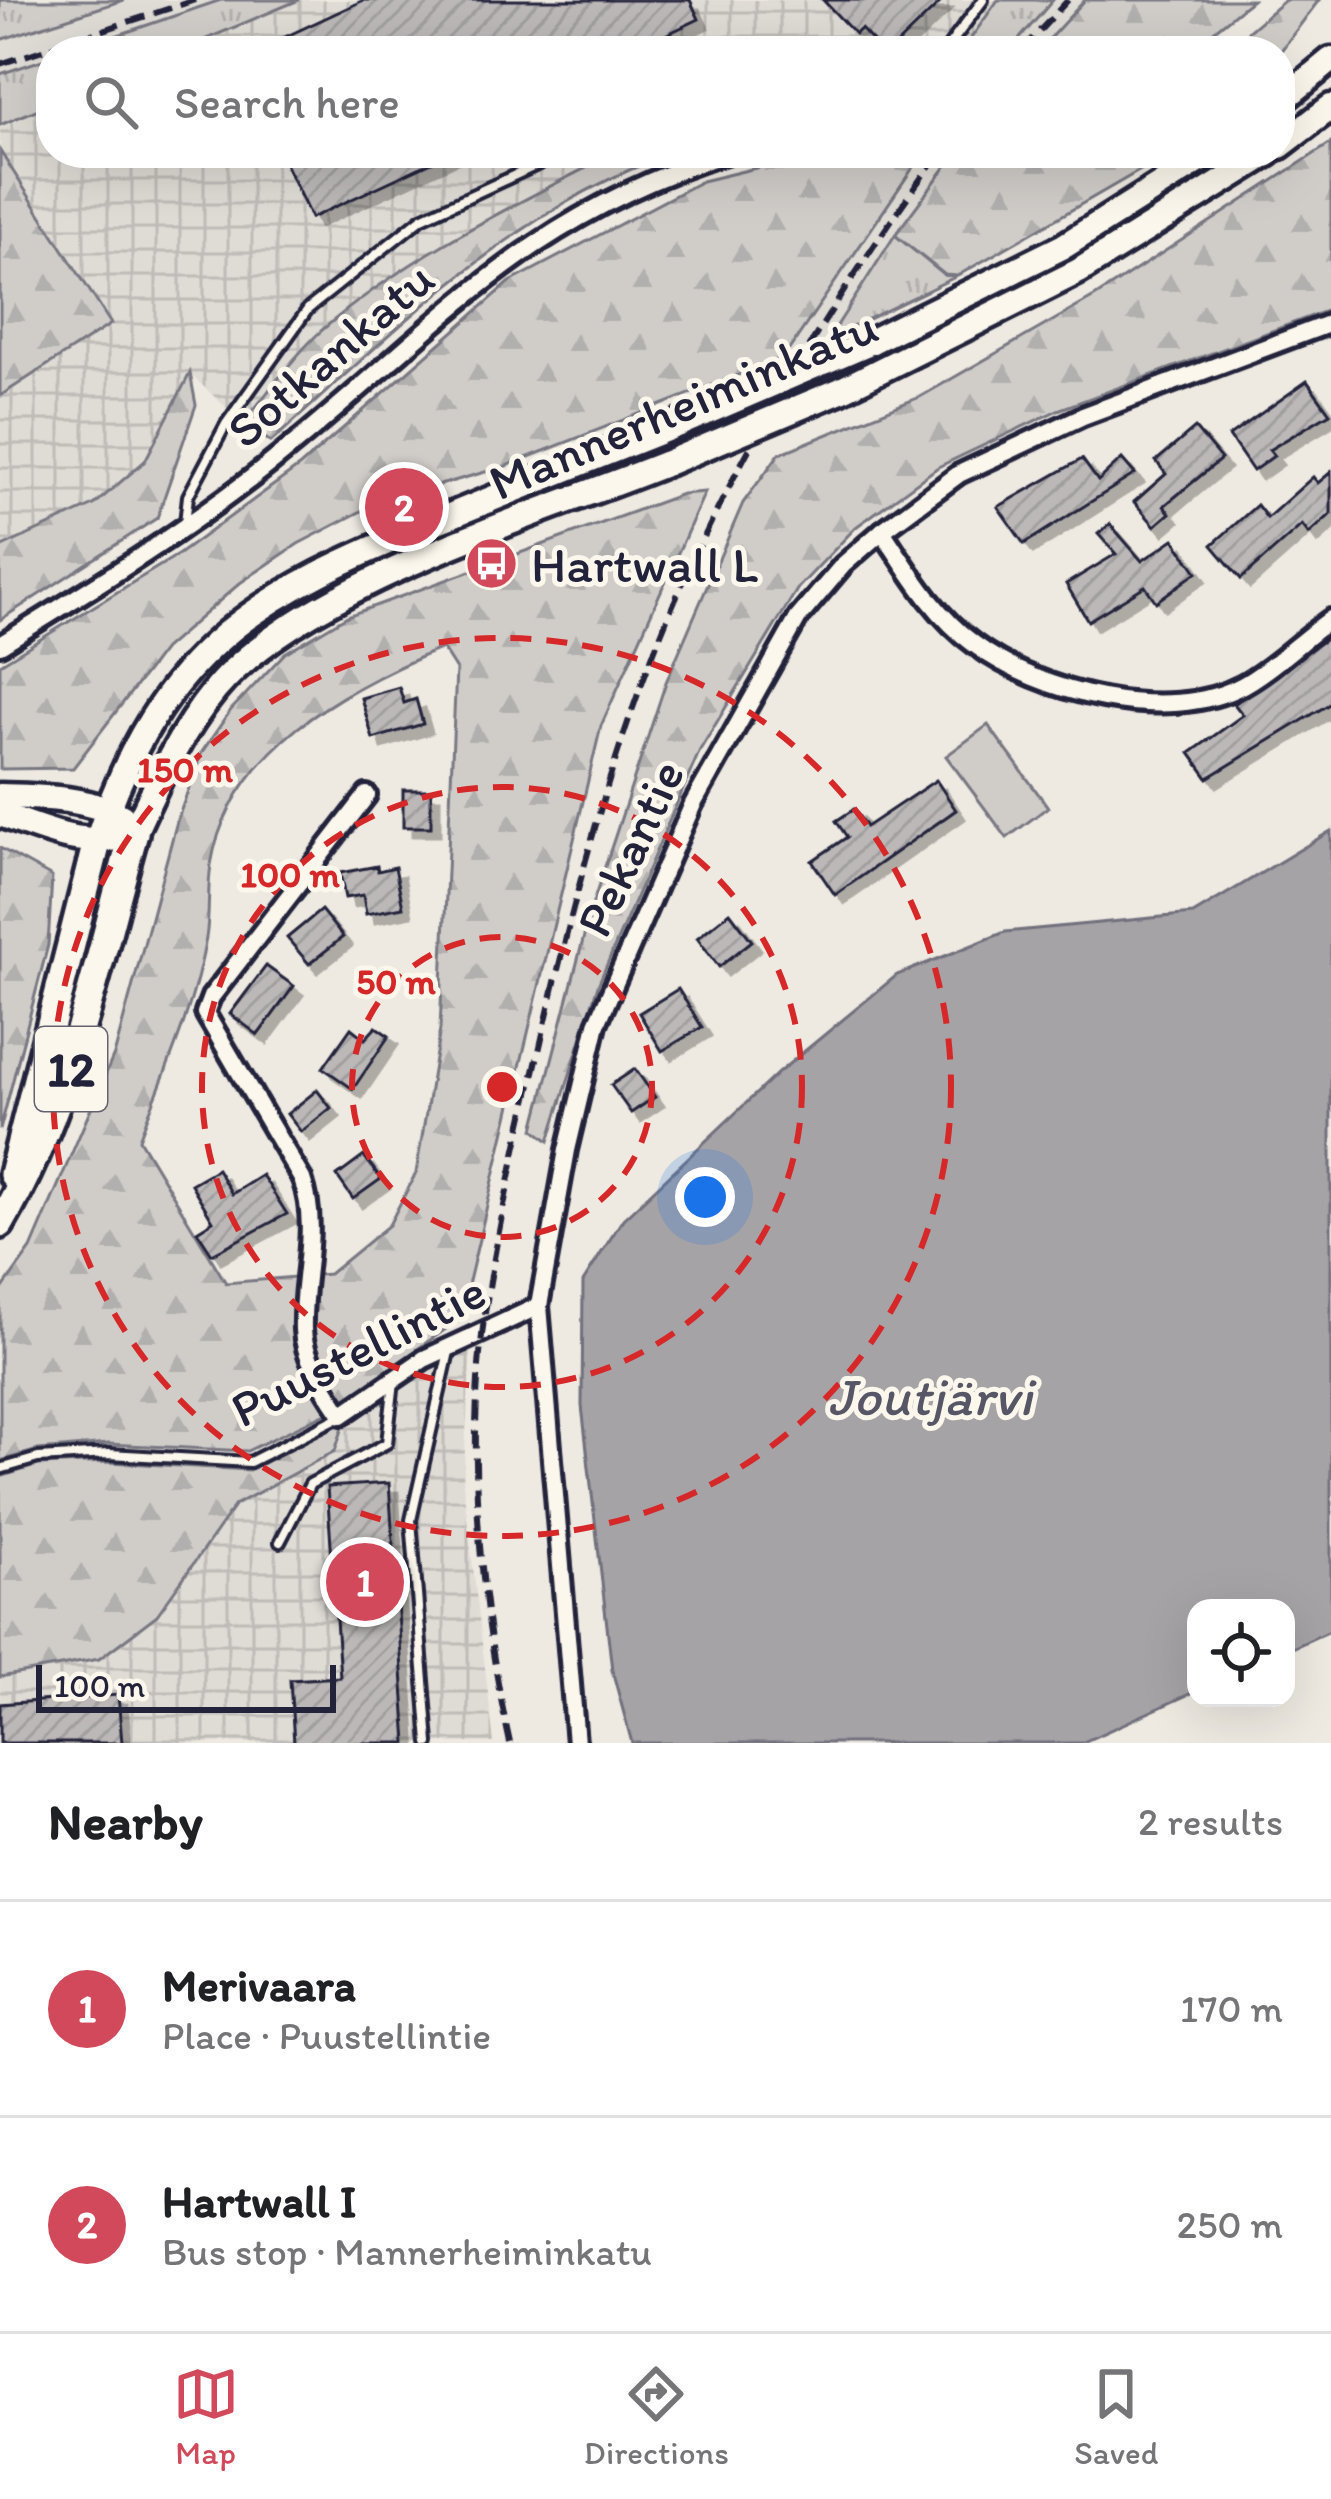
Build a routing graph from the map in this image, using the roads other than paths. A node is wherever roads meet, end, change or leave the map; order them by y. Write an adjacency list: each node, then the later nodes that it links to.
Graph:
1 (983, 0): 2 (lane)
2 (955, 36)
3 (1331, 60): 4 (main road)
4 (1295, 90)
5 (1331, 107): 6 (main road)
6 (1295, 135)
7 (530, 168): 13 (lane)
8 (685, 168): 13 (street, Sotkankatu)
9 (1187, 168): 18 (main road, Mannerheiminkatu, bridge)
10 (1245, 168): 20 (main road, Mannerheiminkatu, bridge)
11 (1331, 323): 12 (street, Pekantie)
12 (882, 530): 14 (street); 24 (street, Pekantie)
13 (184, 531): 15 (street, Sotkankatu)
14 (1331, 619)
15 (0, 645)
16 (367, 795): 27 (street)
17 (0, 796): 18 (main road)
18 (108, 809): 20 (main road); 21 (main road, Mannerheiminkatu)
19 (0, 814): 21 (main road)
20 (134, 833): 21 (main road); 23 (highway, 12)
21 (97, 842): 22 (highway, 12)
22 (0, 1213)
23 (0, 1224)
24 (539, 1306): 25 (street, Puustellintie); 31 (street, Pekantie)
25 (450, 1346): 26 (street, Puustellintie); 30 (lane)
26 (394, 1380): 27 (street, Puustellintie); 29 (lane)
27 (342, 1415): 28 (lane, Puustellintie)
28 (0, 1468)
29 (280, 1542)
30 (429, 1743)
31 (576, 1743)

